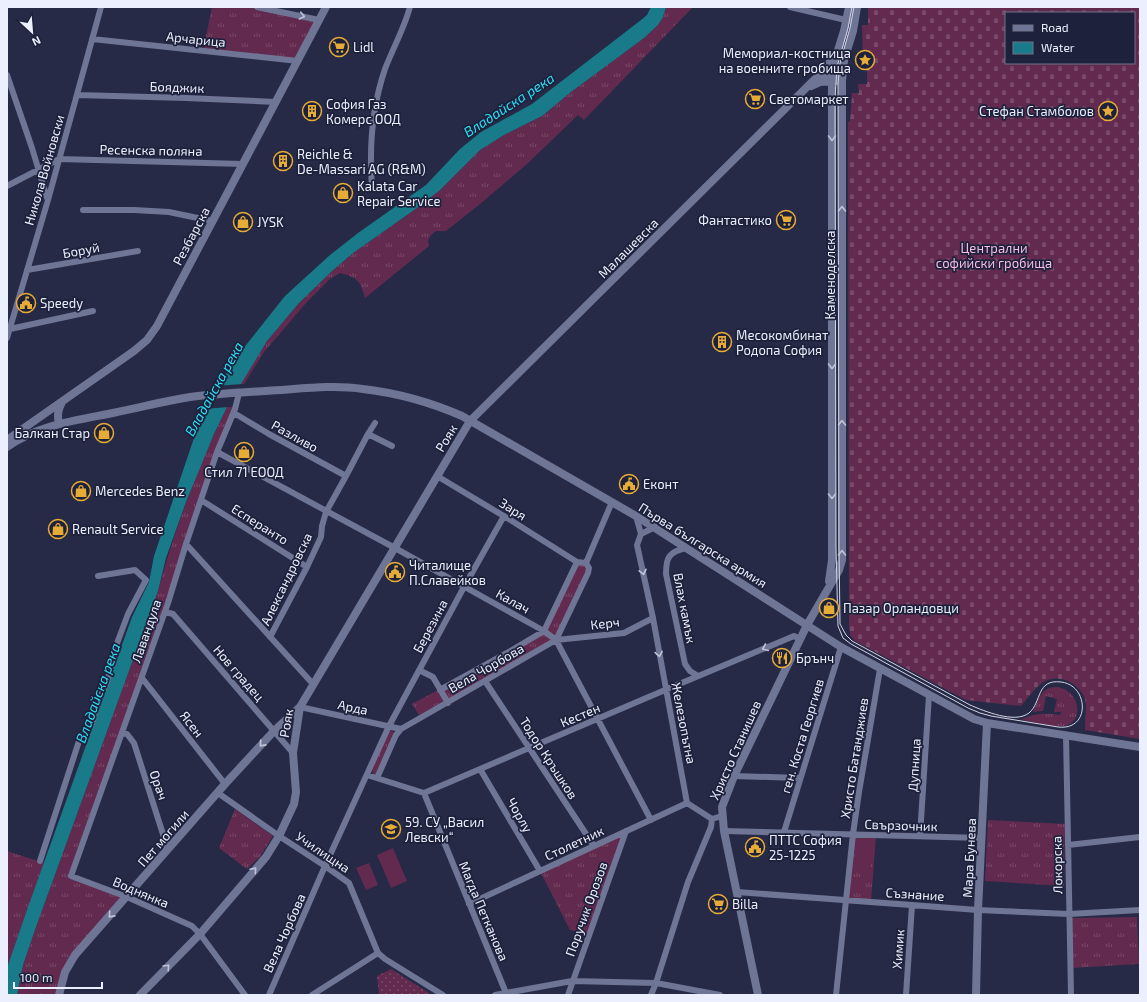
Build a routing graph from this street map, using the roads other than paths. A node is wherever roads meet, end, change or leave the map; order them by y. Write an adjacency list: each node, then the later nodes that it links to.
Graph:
1 (101, 7): 11 (street, Никола Войновски)
2 (257, 7): 8 (street, one-way to 8)
3 (326, 7): 8 (street, Резбарска)
4 (410, 7): 27 (street)
5 (790, 7): 9 (street)
6 (849, 7): 9 (street, Каменоделска)
7 (857, 7): 10 (street, Каменоделска)
8 (320, 20): 13 (street, Резбарска)
9 (847, 20): 10 (street); 12 (street, Каменоделска)
10 (855, 22): 16 (street, Каменоделска)
11 (92, 39): 13 (street, Арчарица); 20 (street, Никола Войновски)
12 (837, 53): 15 (street); 17 (street, Каменоделска)
13 (298, 61): 22 (street, Резбарска)
14 (7, 75): 25 (street)
15 (818, 76): 17 (street, Малашевска); 19 (street, Малашевска)
16 (842, 77): 17 (street, Малашевска); 65 (street, Каменоделска, one-way to 16)
17 (833, 78): 18 (street, Малашевска); 21 (street, Каменоделска)
18 (812, 86): 19 (street, Малашевска); 21 (street)
19 (804, 91): 39 (street, Малашевска)
20 (77, 94): 22 (street, Бояджик); 23 (street, Никола Войновски)
21 (832, 98): 65 (street, Каменоделска, one-way to 65)
22 (276, 102): 24 (street, Резбарска)
23 (59, 159): 24 (street, Ресенска поляна); 25 (street); 28 (street, Никола Войновски)
24 (243, 164): 30 (street, Резбарска)
25 (39, 170): 26 (street); 28 (street)
26 (7, 186)
27 (372, 187)
28 (48, 200): 32 (street, Никола Войновски)
29 (83, 210): 30 (street)
30 (212, 221): 37 (street, Резбарска)
31 (138, 251): 32 (street, Боруй)
32 (27, 270): 34 (street, Никола Войновски)
33 (93, 311): 34 (street)
34 (10, 329): 35 (street, Никола Войновски)
35 (7, 338)
36 (239, 393): 38 (street, Лавандула); 39 (street, Първа българска армия); 41 (street, Първа българска армия)
37 (62, 402): 41 (street); 42 (street, Резбарска)
38 (234, 413): 47 (street, Лавандула); 48 (street, Разливо)
39 (470, 421): 49 (street, Рояк); 51 (street, Първа българска армия)
40 (374, 423): 43 (street, Александровска)
41 (59, 424): 42 (street, Резбарска); 46 (street)
42 (22, 430): 44 (street, Резбарска)
43 (368, 434): 45 (street); 48 (street, Александровска)
44 (7, 440)
45 (392, 446)
46 (7, 447)
47 (217, 452): 50 (street, Лавандула); 52 (street, Калач)
48 (346, 476): 52 (street, Александровска)
49 (437, 476): 53 (street, Заря); 58 (street, Рояк)
50 (201, 500): 57 (street, Лавандула); 62 (street, Есперанто)
51 (612, 502): 54 (street, Първа българска армия); 61 (street)
52 (326, 512): 58 (street, Калач); 62 (street, Александровска)
53 (504, 516): 60 (street, Заря); 64 (street, Березина)
54 (636, 516): 55 (street, Първа българска армия); 56 (street)
55 (654, 527): 56 (street); 59 (street, Първа българска армия)
56 (641, 534): 67 (street, one-way to 67)
57 (186, 544): 66 (street, Лавандула); 70 (street)
58 (395, 548): 64 (street, Калач); 81 (street, Рояк)
59 (686, 548): 68 (street, Първа българска армия); 78 (street, Влах камък)
60 (577, 562): 61 (street); 69 (street)
61 (586, 564): 72 (street)
62 (307, 567): 70 (street, Александровска)
63 (98, 576): 120 (street, Лавандула)
64 (464, 586): 69 (street, Калач); 77 (street, Березина)
65 (828, 588): 68 (street, Каменоделска)
66 (165, 612): 79 (street, Лавандула); 91 (street, Нов градец)
67 (653, 618): 72 (street, Керч); 83 (street, Железопътна, one-way to 83)
68 (807, 624): 71 (street, Христо Станишев); 73 (street, Първа българска армия)
69 (544, 630): 72 (street, Калач); 74 (street, Вела Чорбова)
70 (270, 637): 81 (street)
71 (800, 639): 78 (street, Кестен, one-way to 78); 99 (street, Христо Станишев)
72 (556, 640): 75 (street, Вела Чорбова); 87 (street, Калач)
73 (841, 647): 76 (street, Първа българска армия); 101 (street, ген. Коста Георгиев)
74 (507, 653): 75 (street); 82 (street, Вела Чорбова)
75 (514, 665): 80 (street, Вела Чорбова)
76 (880, 669): 84 (street, Първа българска армия); 112 (street, Христо Батанджиев)
77 (419, 670): 82 (street); 89 (street, Березина)
78 (698, 676): 83 (street, Кестен)
79 (142, 678): 92 (street, Лавандула); 102 (street, Ясен)
80 (485, 681): 85 (street, Вела Чорбова); 95 (street, Тодор Кръшков)
81 (313, 684): 86 (street, Рояк)
82 (440, 690): 85 (street)
83 (666, 690): 87 (street, Кестен); 105 (street, Железопътна)
84 (929, 695): 88 (street, Първа българска армия); 114 (street, Дупница)
85 (448, 702): 90 (street, Вела Чорбова)
86 (300, 707): 89 (street, Арда); 91 (street, Пет могили); 96 (street, Рояк)
87 (598, 719): 95 (street, Кестен); 108 (street, Калач)
88 (987, 723): 93 (street, Първа българска армия); 116 (street, Мара Бунева)
89 (389, 726): 90 (street, Арда); 98 (street, Вела Чорбова)
90 (401, 729): 100 (street)
91 (274, 731): 96 (street, Нов градец); 102 (street, Пет могили, one-way to 102)
92 (122, 732): 119 (street, Орач); 123 (street, Лавандула)
93 (1066, 735): 94 (street, Първа българска армия); 117 (street, Локорска)
94 (1140, 747)
95 (529, 748): 97 (street, Кестен); 118 (street, Тодор Кръшков)
96 (294, 753): 113 (street, Рояк)
97 (480, 769): 104 (street, Кестен); 122 (street, Чорлу)
98 (367, 775): 100 (street); 121 (street, Вела Чорбова)
99 (734, 776): 101 (street); 106 (street, Христо Станишев)
100 (377, 778): 104 (street)
101 (800, 778): 111 (street, ген. Коста Георгиев)
102 (225, 784): 103 (street, Пет могили)
103 (218, 793): 113 (street, Училищна); 119 (street, Пет могили)
104 (424, 793): 127 (street, Магда Петканова)
105 (687, 803): 107 (street); 108 (street, Столетник)
106 (722, 816): 107 (street, Христо Станишев); 110 (street)
107 (712, 818): 135 (street, Христо Станишев)
108 (651, 820): 109 (street, Столетник)
109 (626, 831): 118 (street, Столетник); 134 (street, Поручик Орозов)
110 (724, 831): 111 (street, Свързочник); 124 (street)
111 (784, 832): 112 (street, Свързочник)
112 (853, 834): 114 (street, Свързочник); 126 (street, Христо Батанджиев)
113 (279, 836): 121 (street, Училищна); 132 (street, Рояк, one-way to 113)
114 (920, 836): 116 (street, Свързочник)
115 (1140, 837): 117 (street)
116 (982, 838): 129 (street, Мара Бунева)
117 (1068, 845): 131 (street, Локорска)
118 (594, 846): 122 (street, Столетник)
119 (168, 850): 125 (street, Пет могили)
120 (40, 861)
121 (325, 866): 133 (street, Училищна); 140 (street, Вела Чорбова)
122 (540, 871): 127 (street, Столетник)
123 (71, 876): 125 (street, Воднянка)
124 (737, 892): 126 (street, Съзнание); 147 (street)
125 (127, 897): 132 (street, Воднянка); 137 (street, Пет могили, one-way to 137)
126 (846, 900): 128 (street, Съзнание); 148 (street, Христо Батанджиев)
127 (469, 904): 136 (street, Магда Петканова)
128 (912, 905): 129 (street, Съзнание); 149 (street, Химик)
129 (978, 910): 131 (street, Съзнание); 150 (street, Мара Бунева)
130 (1140, 910): 131 (street, Съзнание)
131 (1069, 914): 151 (street, Локорска)
132 (200, 934): 138 (street, Рояк, one-way to 132); 139 (street, Воднянка)
133 (378, 953): 141 (street); 142 (street)
134 (572, 981): 135 (street); 136 (street); 144 (street, Поручик Орозов)
135 (656, 983): 145 (street, Христо Станишев); 146 (street)
136 (506, 993): 143 (street)
137 (59, 995)
138 (140, 995)
139 (245, 995)
140 (269, 995)
141 (312, 995)
142 (443, 995)
143 (495, 995)
144 (568, 995)
145 (651, 995)
146 (720, 995)
147 (758, 995)
148 (836, 995)
149 (906, 995)
150 (976, 995)
151 (1071, 995)

